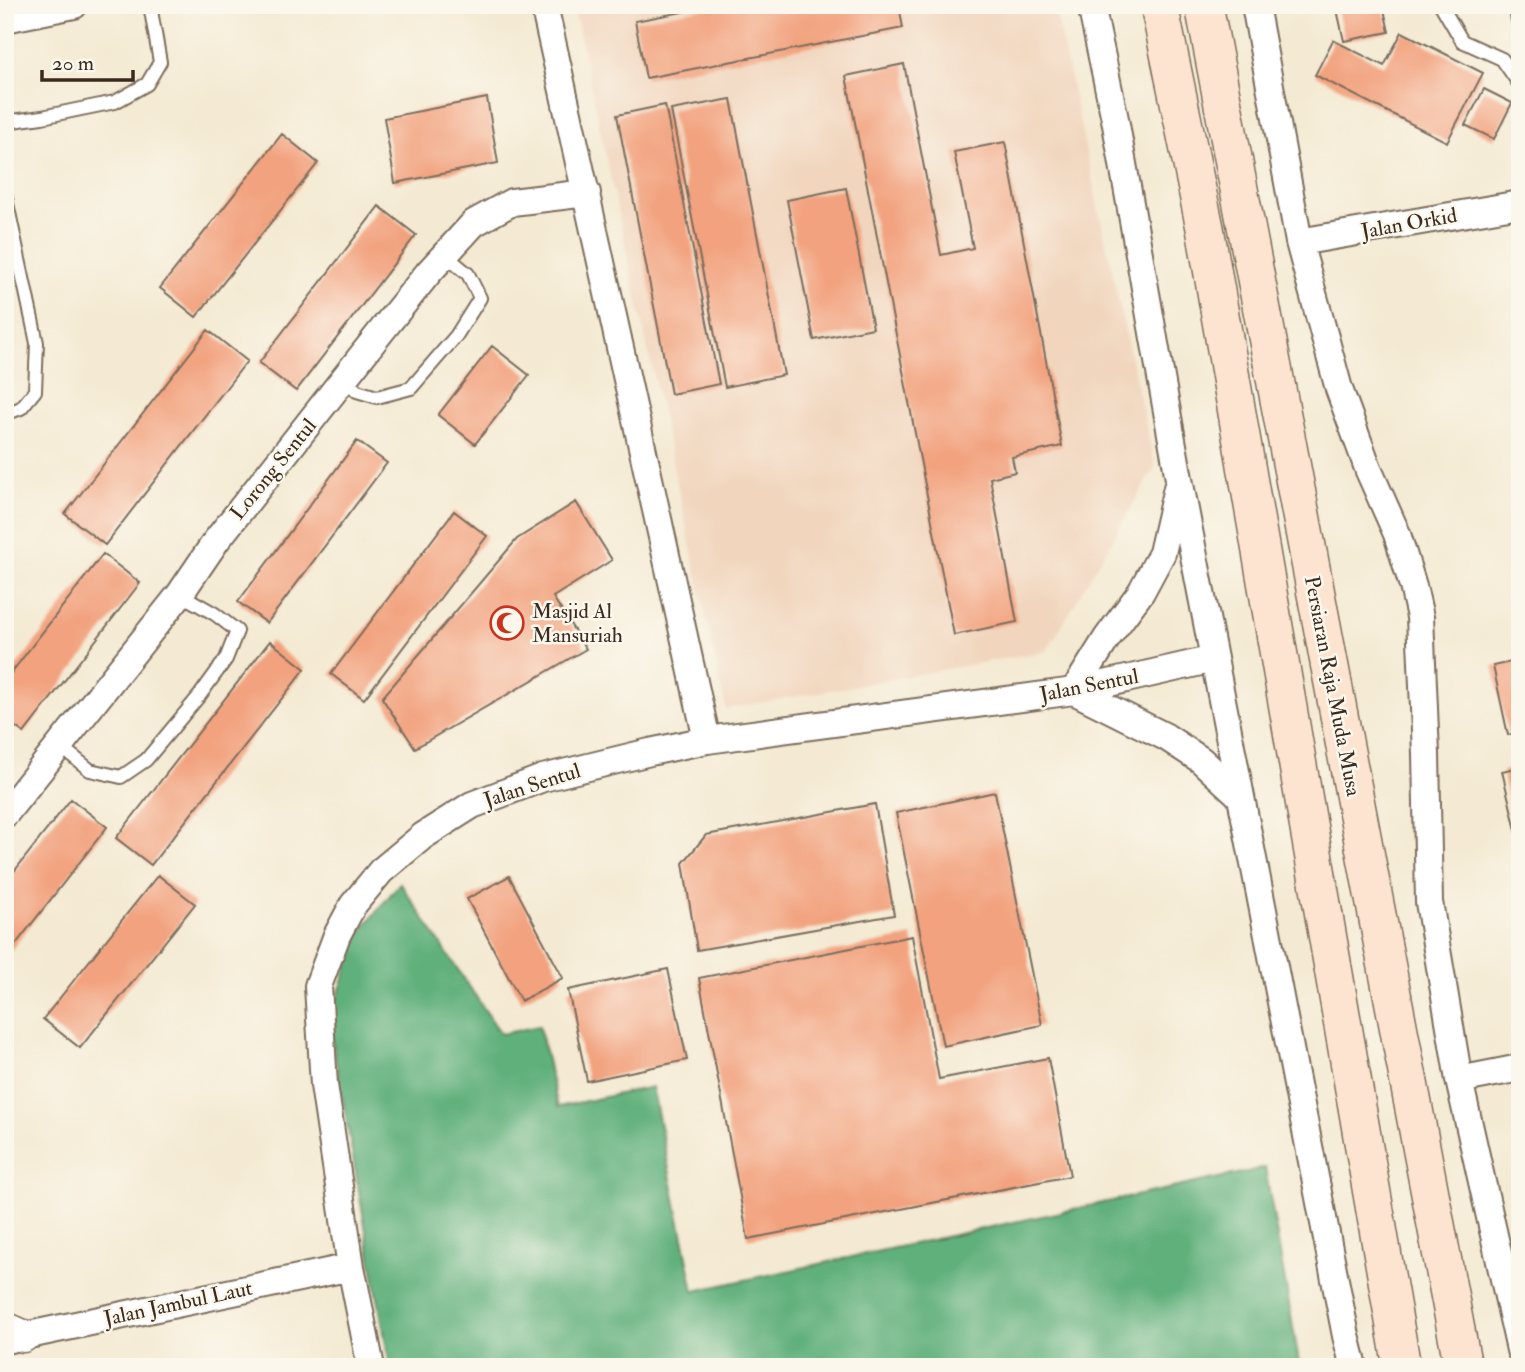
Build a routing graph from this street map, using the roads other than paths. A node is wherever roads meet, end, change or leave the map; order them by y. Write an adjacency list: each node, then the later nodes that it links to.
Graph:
1 (74, 5): 9 (street)
2 (150, 5): 11 (lane)
3 (544, 5): 12 (street)
4 (1091, 5): 19 (street)
5 (1159, 5): 36 (main road)
6 (1204, 5): 37 (main road, Persiaran Raja Muda Musa)
7 (1255, 5): 15 (street)
8 (1441, 5): 10 (lane)
9 (5, 19)
10 (1520, 85)
11 (5, 122)
12 (586, 193): 16 (street, Lorong Sentul); 23 (street)
13 (5, 194): 18 (lane)
14 (1520, 204): 15 (street, Jalan Orkid)
15 (1299, 242): 28 (street)
16 (445, 255): 17 (street, Lorong Sentul); 17 (lane)
17 (345, 379): 20 (street, Lorong Sentul)
18 (5, 414)
19 (1178, 479): 21 (street); 22 (street)
20 (180, 594): 24 (street, Lorong Sentul); 24 (lane)
21 (1214, 659): 22 (street, Jalan Sentul); 25 (street)
22 (1074, 691): 23 (street, Jalan Sentul); 25 (street)
23 (707, 740): 29 (street, Jalan Sentul)
24 (60, 746): 26 (street, Lorong Sentul)
25 (1240, 796): 31 (street)
26 (5, 814)
27 (1520, 1068): 28 (street)
28 (1459, 1080): 32 (street)
29 (351, 1267): 30 (street, Jalan Jambul Laut); 33 (street, Jalan Sentul)
30 (11, 1335)
31 (1346, 1336): 34 (street); 35 (street)
32 (1520, 1350)
33 (371, 1367)
34 (1339, 1367)
35 (1354, 1367)
36 (1402, 1367)
37 (1463, 1367)

